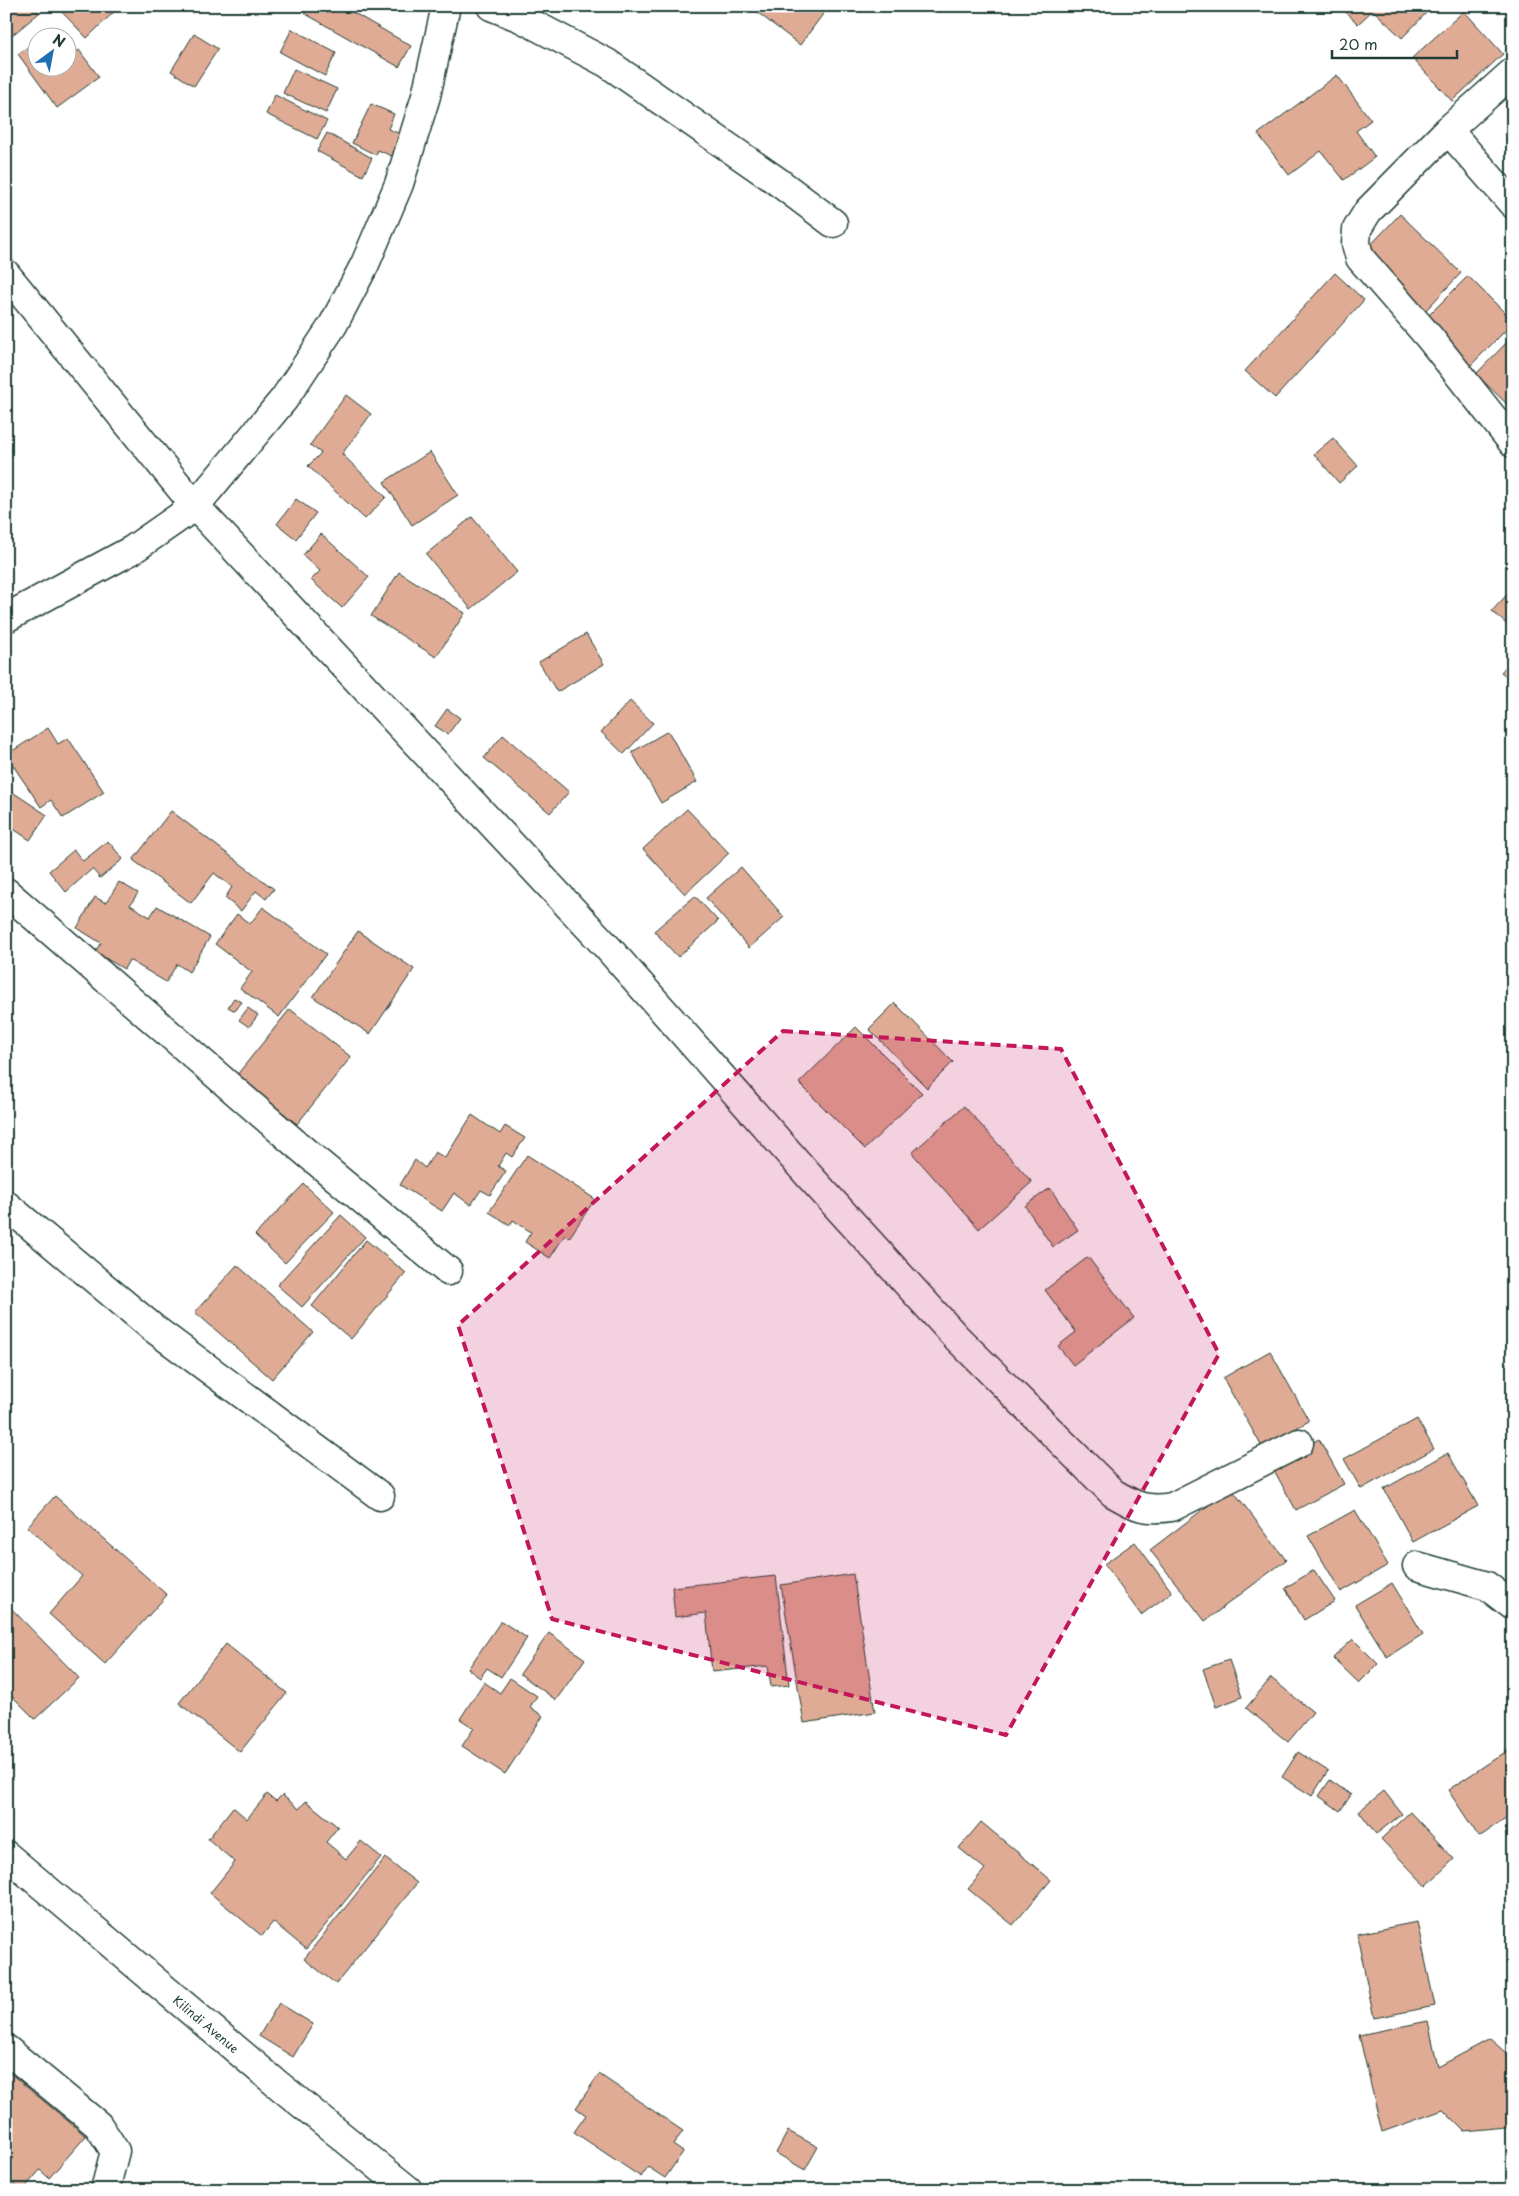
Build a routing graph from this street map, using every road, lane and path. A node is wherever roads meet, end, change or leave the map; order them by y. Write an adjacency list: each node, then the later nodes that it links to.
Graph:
1 (446, 6): 9 (street)
2 (491, 6): 6 (street)
3 (1513, 72): 4 (street)
4 (1448, 130): 5 (street); 8 (street)
5 (1513, 204)
6 (833, 223)
7 (6, 274): 9 (street)
8 (1513, 443)
9 (195, 506): 10 (street); 14 (street)
10 (6, 618)
11 (6, 892): 13 (street)
12 (6, 1205): 15 (street)
13 (448, 1271)
14 (1299, 1443)
15 (380, 1496)
16 (1417, 1566): 17 (street)
17 (1513, 1606)
18 (6, 1855): 21 (street, Kilindi Avenue)
19 (6, 2049): 20 (street)
20 (105, 2190)
21 (408, 2190)

